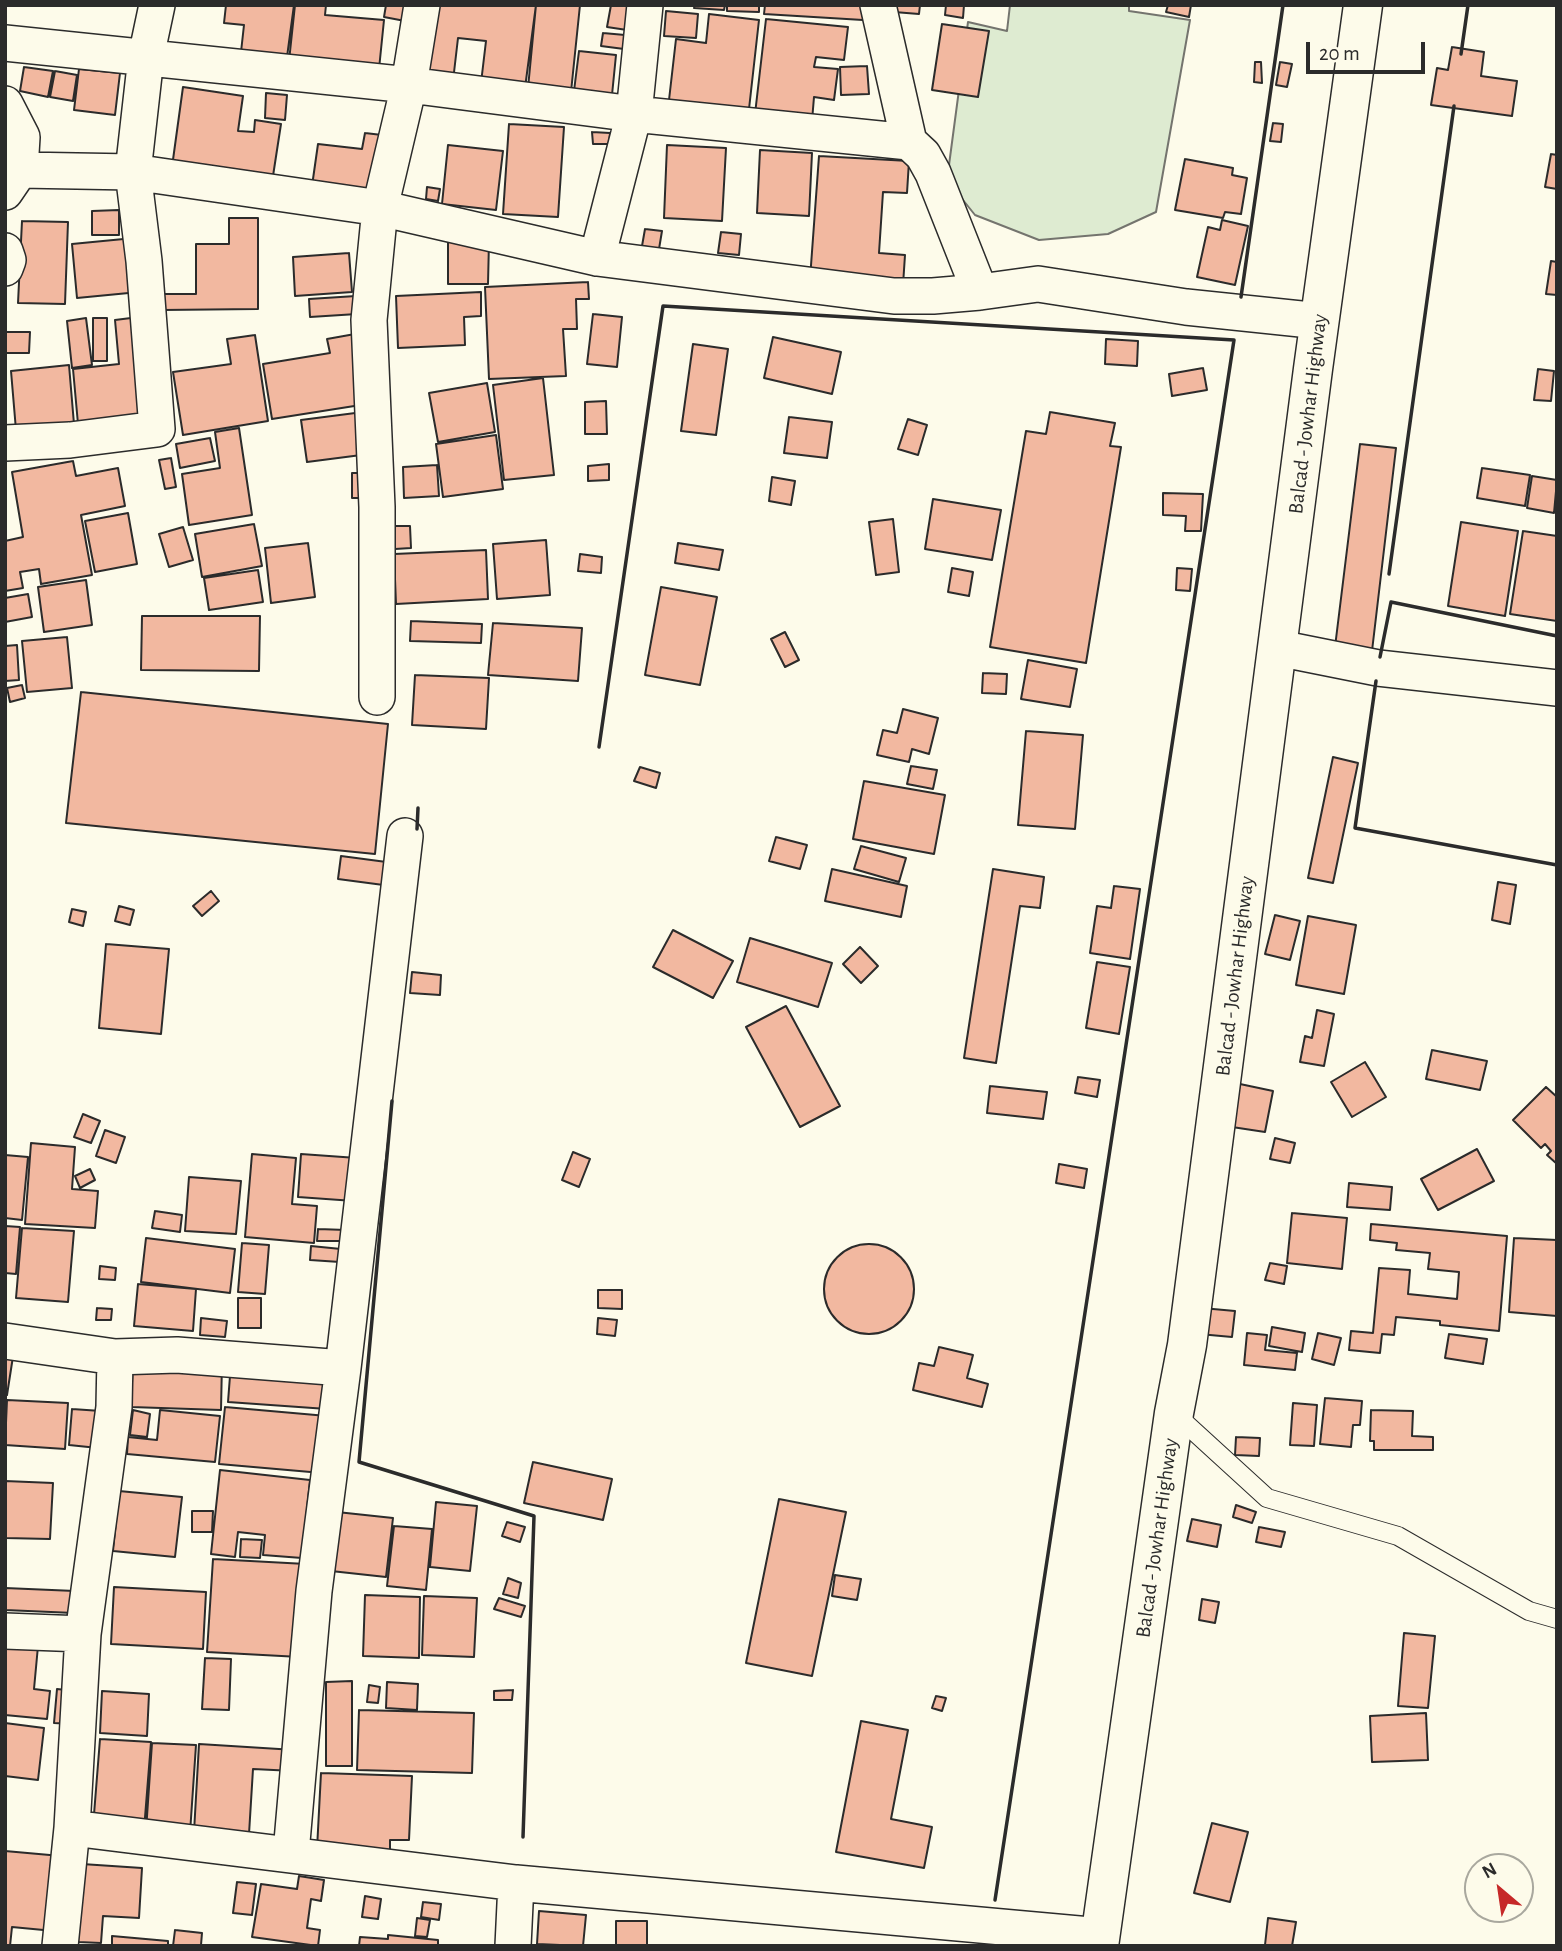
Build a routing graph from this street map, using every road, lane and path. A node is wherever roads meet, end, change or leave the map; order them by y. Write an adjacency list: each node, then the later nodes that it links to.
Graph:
1 (157, 5): 7 (street)
2 (422, 5): 8 (street)
3 (645, 5): 10 (street)
4 (878, 5): 11 (street)
5 (1363, 5): 19 (main road, Balcad - Jowhar Highway)
6 (5, 43): 7 (street)
7 (146, 57): 8 (street); 12 (street)
8 (409, 85): 10 (street); 14 (street)
9 (5, 104): 13 (street)
10 (634, 114): 11 (street); 16 (street)
11 (909, 142): 18 (street)
12 (133, 172): 13 (street); 14 (street); 20 (street)
13 (12, 181)
14 (380, 208): 16 (street); 23 (street)
15 (5, 251): 17 (street)
16 (597, 258): 18 (street)
17 (5, 268)
18 (980, 292): 19 (street)
19 (1320, 321): 21 (main road, Balcad - Jowhar Highway)
20 (5, 443)
21 (1278, 648): 22 (street); 28 (main road, Balcad - Jowhar Highway)
22 (1557, 688)
23 (377, 698)
24 (405, 836): 27 (street)
25 (5, 1341): 26 (street)
26 (115, 1357): 27 (street); 31 (street)
27 (343, 1368): 33 (street)
28 (1174, 1413): 29 (lane); 35 (main road, Balcad - Jowhar Highway)
29 (1557, 1619)
30 (5, 1631): 31 (street)
31 (83, 1634): 32 (street)
32 (72, 1828): 33 (street); 36 (street)
33 (291, 1853): 34 (street)
34 (516, 1883): 35 (street); 37 (street)
35 (1100, 1941)
36 (60, 1946)
37 (513, 1946)

